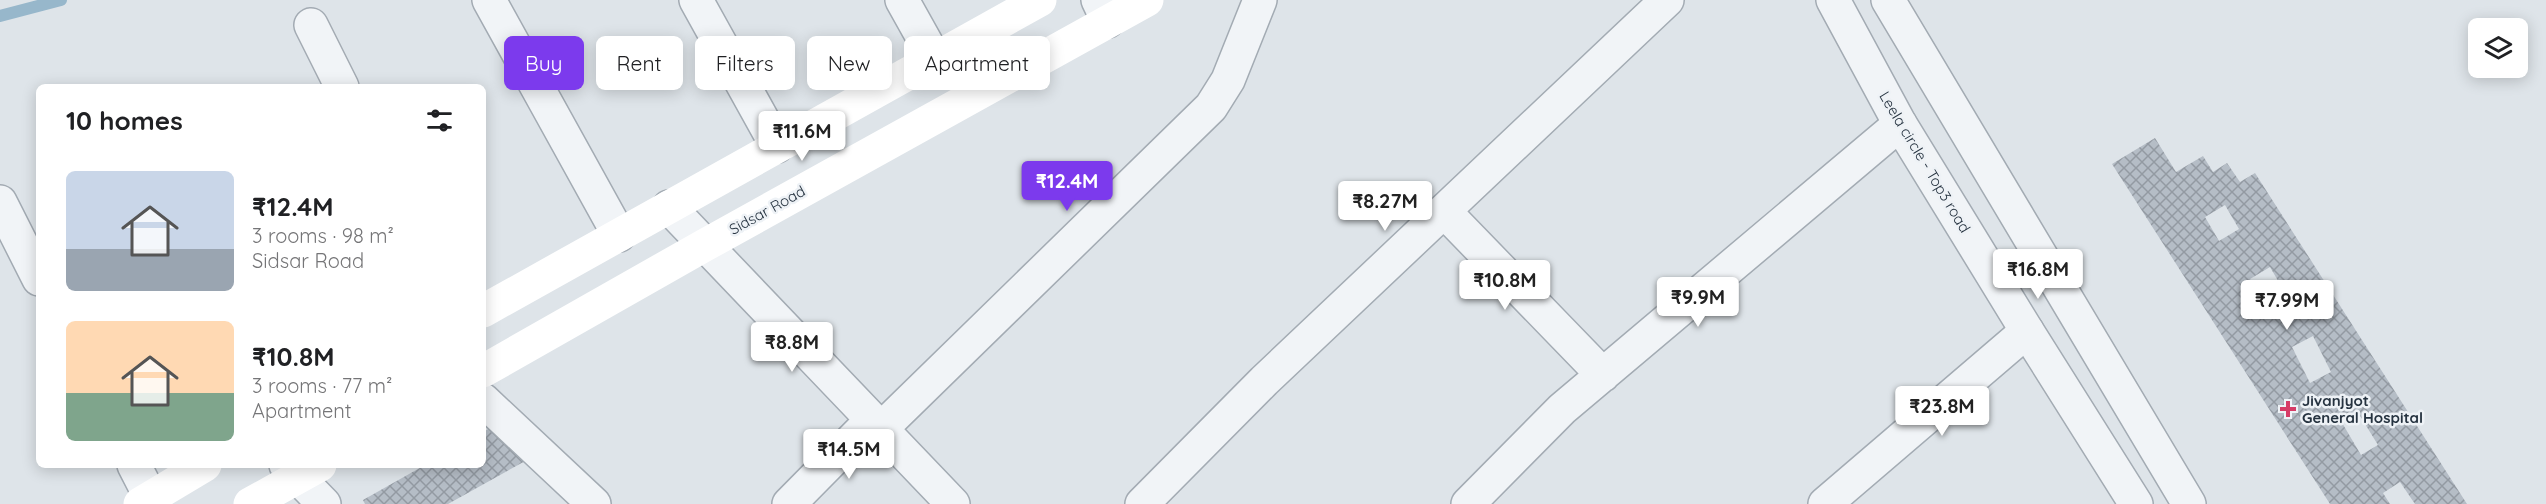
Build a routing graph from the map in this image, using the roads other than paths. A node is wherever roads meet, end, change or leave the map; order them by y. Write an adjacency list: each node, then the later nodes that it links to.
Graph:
1 (489, 0): 21 (street)
2 (696, 0): 17 (street)
3 (902, 0): 12 (street)
4 (1040, 0): 13 (main road)
5 (1147, 0): 10 (main road, Sidsar Road)
6 (1260, 0): 31 (street)
7 (1667, 0): 20 (street)
8 (1833, 0): 16 (street, Leela circle - Top3 road)
9 (1888, 0): 23 (street)
10 (1103, 11): 22 (main road, Sidsar Road)
11 (311, 25): 15 (street)
12 (922, 36)
13 (975, 36)
14 (904, 76): 17 (main road)
15 (340, 84)
16 (1900, 124): 25 (street, Leela circle - Top3 road); 29 (street)
17 (777, 146): 19 (main road)
18 (0, 202): 24 (street)
19 (669, 207): 21 (main road); 22 (street)
20 (1444, 211): 29 (street); 41 (street)
21 (619, 235): 26 (main road)
22 (705, 244): 28 (main road, Sidsar Road); 31 (street)
23 (2046, 266): 25 (street); 45 (street)
24 (36, 273)
25 (2003, 292): 27 (street, Leela circle - Top3 road)
26 (486, 309)
27 (2026, 332): 43 (street); 44 (street, Leela circle - Top3 road)
28 (486, 369)
29 (1603, 375): 42 (street)
30 (486, 403): 38 (street)
31 (877, 425): 39 (street); 40 (street)
32 (135, 468): 35 (street)
33 (200, 468): 35 (main road)
34 (301, 469): 36 (main road); 37 (street)
35 (145, 501)
36 (250, 504)
37 (324, 504)
38 (594, 504)
39 (789, 504)
40 (952, 504)
41 (1142, 504)
42 (1468, 504)
43 (1825, 504)
44 (2136, 504)
45 (2189, 504)

